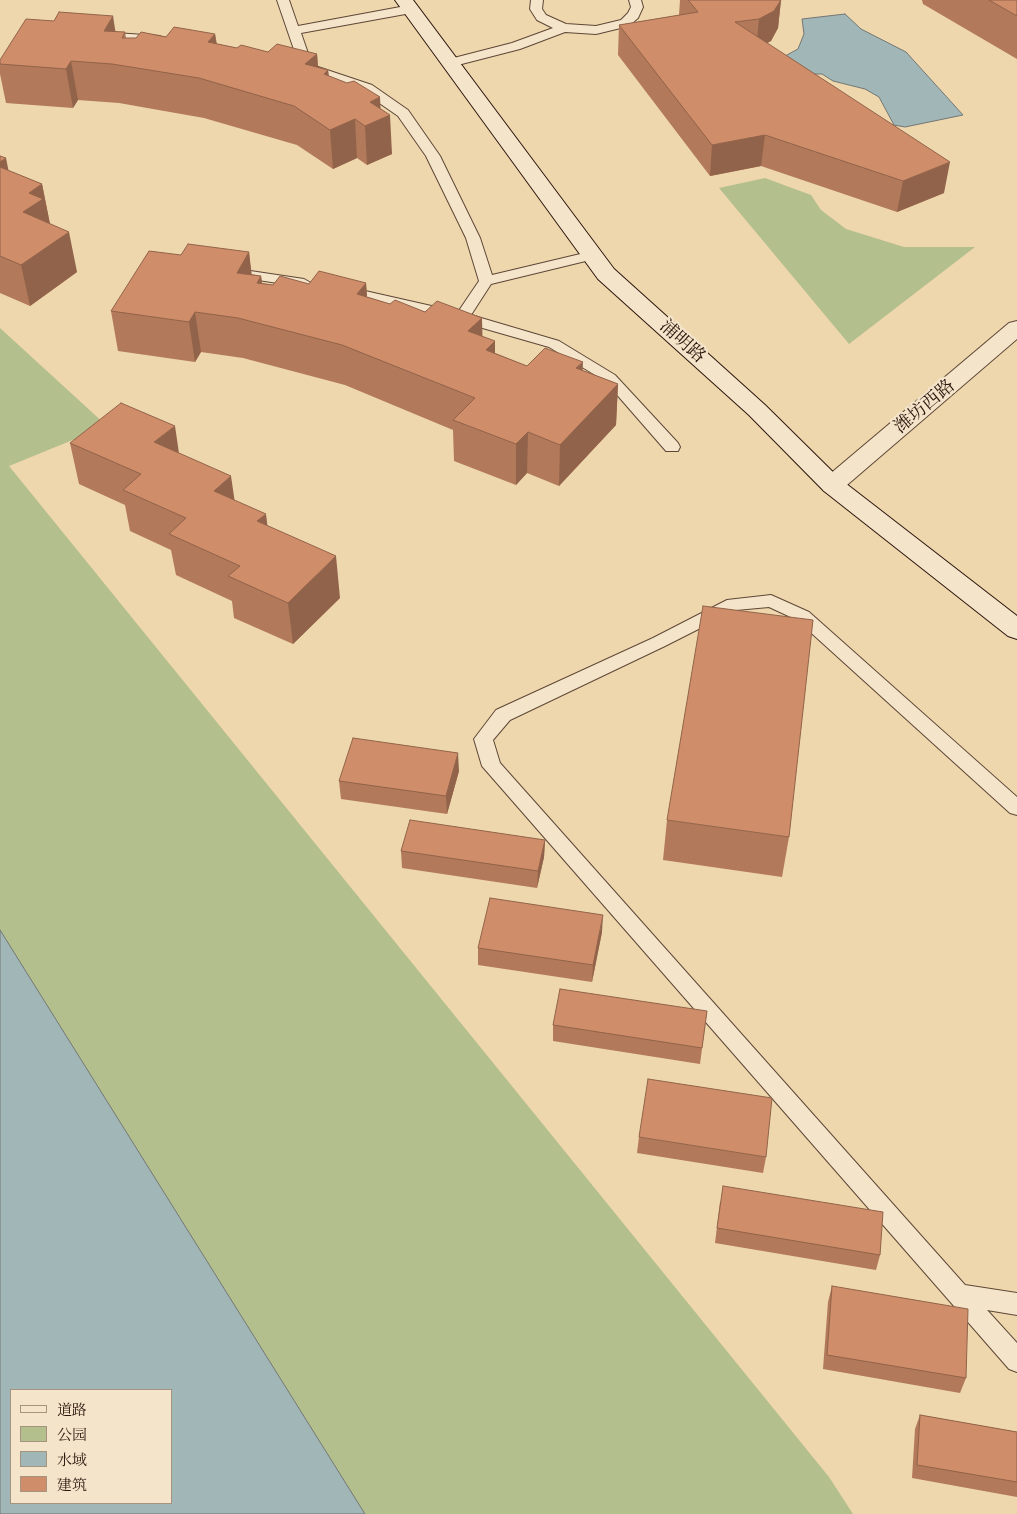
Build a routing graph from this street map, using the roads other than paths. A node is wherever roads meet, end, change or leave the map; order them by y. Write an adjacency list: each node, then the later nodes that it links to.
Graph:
1 (283, 0): 6 (lane)
2 (537, 0): 5 (lane)
3 (635, 0): 5 (lane)
4 (408, 5): 6 (lane); 10 (main road, 浦明路)
5 (564, 28): 10 (lane)
6 (294, 30): 11 (lane)
7 (86, 34): 8 (lane)
8 (174, 42)
9 (288, 63): 11 (lane)
10 (450, 63): 12 (main road, 浦明路)
11 (306, 67): 14 (lane)
12 (592, 255): 14 (lane); 18 (main road, 浦明路)
13 (225, 272): 15 (lane)
14 (486, 281): 15 (lane)
15 (462, 317): 17 (lane)
16 (1017, 328): 18 (main road, 潍坊西路)
17 (672, 447)
18 (832, 485): 19 (main road, 浦明路)
19 (1017, 630)
20 (1017, 808): 21 (lane)
21 (959, 1295): 22 (lane); 23 (lane)
22 (1017, 1304)
23 (1017, 1361)

